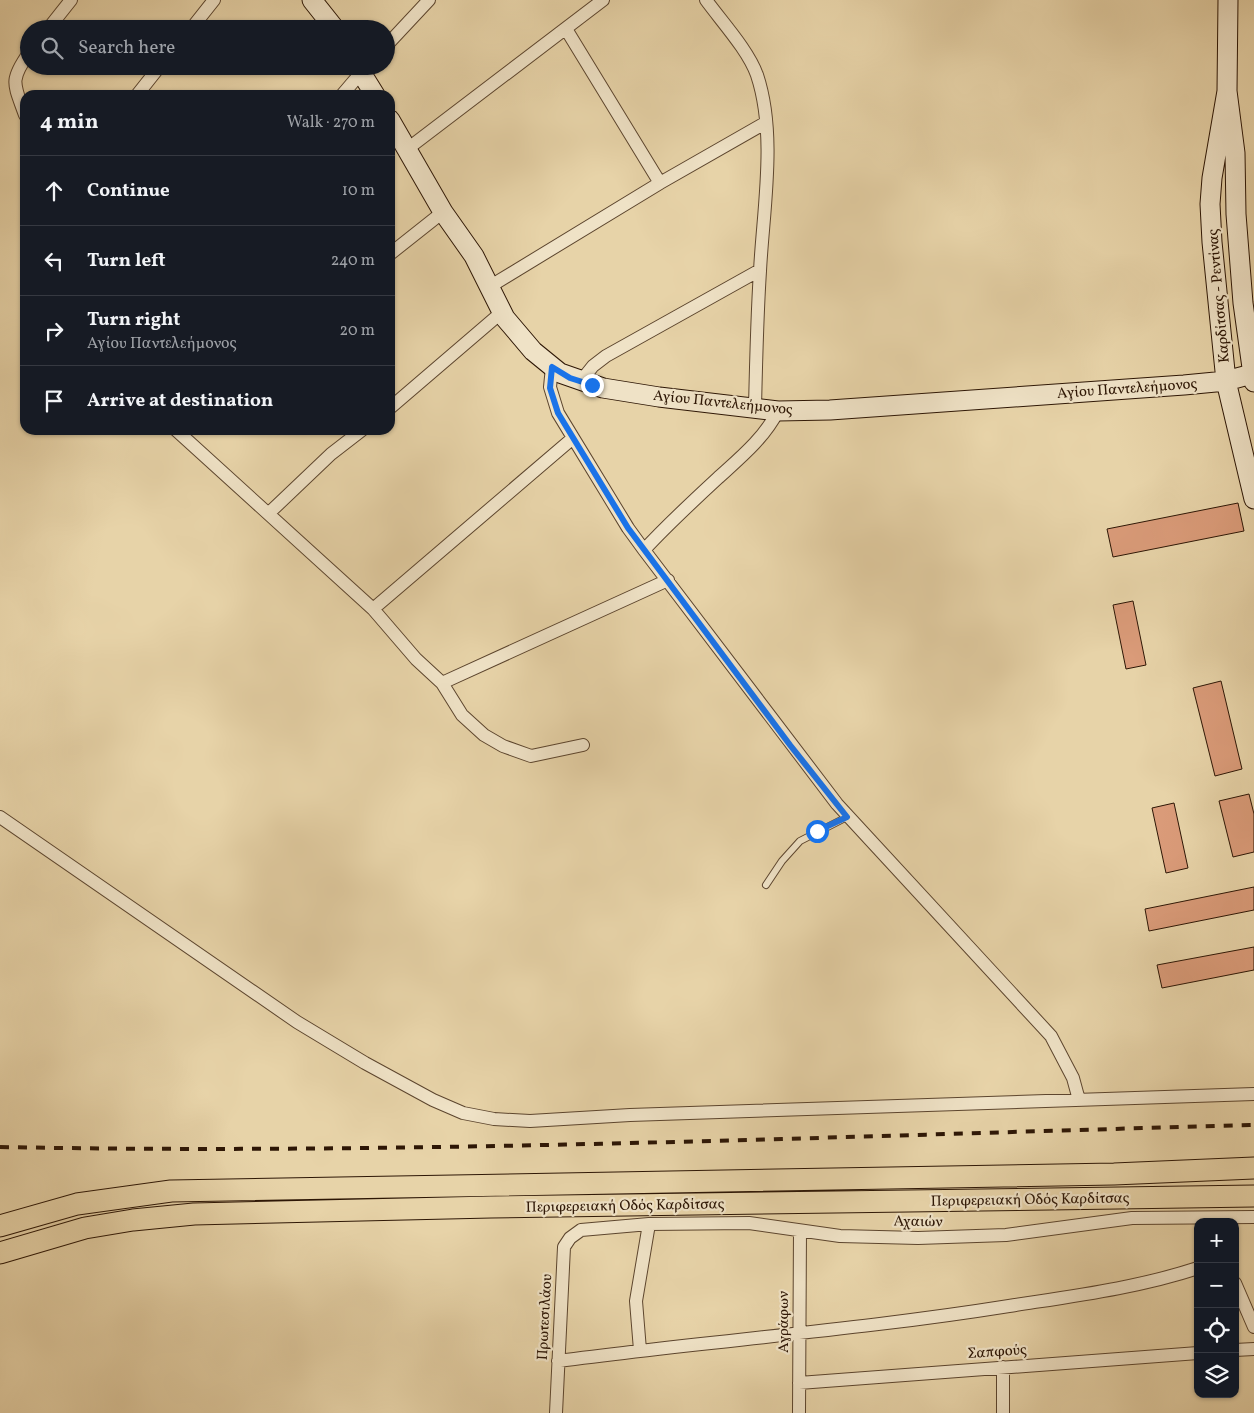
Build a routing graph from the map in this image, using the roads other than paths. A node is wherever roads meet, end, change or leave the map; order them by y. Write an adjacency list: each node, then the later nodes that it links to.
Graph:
1 (71, 0): 8 (street)
2 (214, 0): 9 (street)
3 (312, 0): 10 (street)
4 (429, 0): 12 (street)
5 (603, 0): 11 (street)
6 (706, 0): 22 (street)
7 (1228, 0): 20 (street, Καρδίτσας - Ρεντίνας)
8 (55, 20)
9 (198, 20)
10 (328, 20)
11 (566, 29): 24 (street); 25 (street)
12 (395, 36)
13 (20, 66): 21 (street)
14 (153, 75): 17 (street)
15 (357, 75): 18 (street)
16 (365, 75): 19 (street)
17 (141, 90)
18 (346, 90)
19 (373, 90)
20 (1227, 91): 32 (street, Καρδίτσας - Ρεντίνας); 33 (street, Καρδίτσας - Ρεντίνας)
21 (20, 99)
22 (765, 123): 25 (street); 28 (street)
23 (395, 129): 24 (street, Αγίου Παντελεήμονος)
24 (406, 150): 26 (street, Αγίου Παντελεήμονος)
25 (660, 183): 29 (street)
26 (443, 212): 27 (street); 29 (street, Αγίου Παντελεήμονος)
27 (395, 250)
28 (760, 270): 34 (street); 36 (street)
29 (489, 287): 30 (street, Αγίου Παντελεήμονος)
30 (502, 312): 31 (street, Αγίου Παντελεήμονος); 35 (street)
31 (552, 367): 34 (street, Αγίου Παντελεήμονος); 40 (street)
32 (1253, 376): 33 (street, Αγίου Παντελεήμονος)
33 (1226, 381): 37 (street, Αγίου Παντελεήμονος); 41 (street, Καρδίτσας - Ρεντίνας)
34 (581, 382): 36 (street, Αγίου Παντελεήμονος)
35 (395, 404)
36 (755, 408): 37 (street, Αγίου Παντελεήμονος)
37 (778, 411): 43 (street)
38 (182, 435): 42 (street)
39 (356, 435): 42 (street)
40 (573, 438): 43 (street); 45 (street)
41 (1254, 499)
42 (269, 513): 45 (street)
43 (644, 550): 44 (street)
44 (668, 580): 46 (street); 49 (street)
45 (372, 609): 46 (street)
46 (442, 683): 47 (street)
47 (583, 745)
48 (0, 817): 52 (street)
49 (847, 817): 50 (lane); 52 (street)
50 (766, 885)
51 (1254, 1094): 52 (street)
52 (1079, 1100)
53 (1254, 1168): 59 (main road, Περιφερειακή Οδός Καρδίτσας)
54 (1254, 1196): 62 (main road, Περιφερειακή Οδός Καρδίτσας)
55 (1254, 1217): 56 (street, Αχαιών)
56 (1239, 1218)
57 (1194, 1220): 61 (street, Αχαιών)
58 (648, 1224): 60 (street, Αχαιών); 61 (street, Αχαιών); 68 (street)
59 (0, 1226)
60 (581, 1230): 71 (street, Πρωτεσιλάου)
61 (800, 1231): 66 (street, Αγράφων)
62 (0, 1253)
63 (1194, 1269): 66 (street)
64 (1239, 1291): 65 (street)
65 (1254, 1327)
66 (799, 1335): 68 (street); 73 (street, Αγράφων)
67 (1254, 1349): 69 (street)
68 (640, 1350): 71 (street)
69 (1239, 1350)
70 (1194, 1353): 72 (street, Σαπφούς)
71 (558, 1361): 74 (street, Πρωτεσιλάου)
72 (1003, 1367): 73 (street, Σαπφούς); 76 (street)
73 (799, 1383): 75 (street, Αγράφων)
74 (556, 1413)
75 (799, 1413)
76 (1003, 1413)

